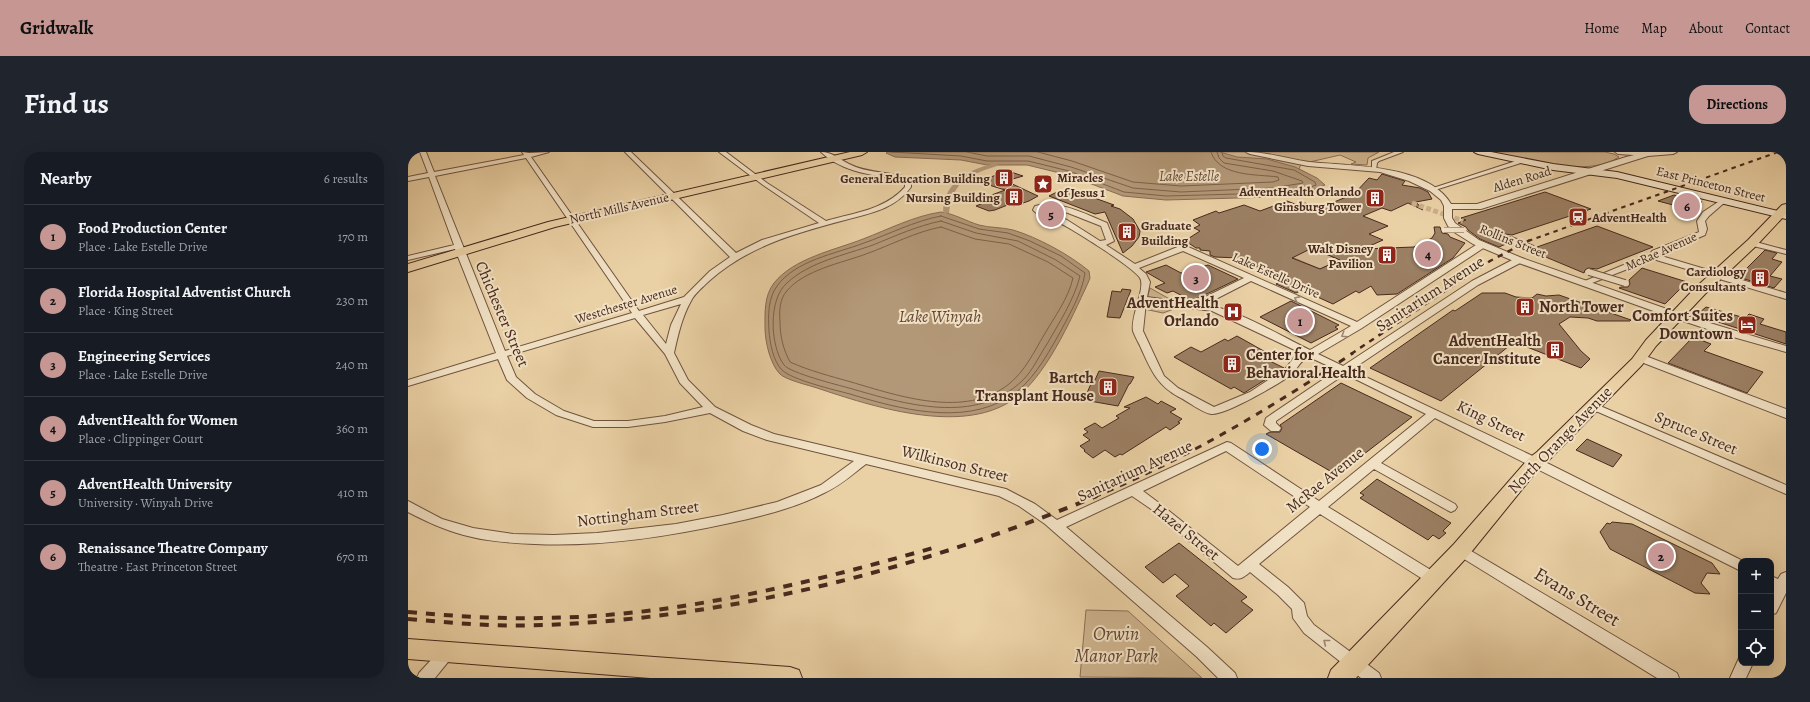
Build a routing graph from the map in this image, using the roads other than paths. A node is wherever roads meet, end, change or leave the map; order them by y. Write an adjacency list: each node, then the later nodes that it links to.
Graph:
1 (424, 152): 22 (street, Chichester Street)
2 (546, 152): 13 (street)
3 (628, 152): 28 (street)
4 (722, 152): 24 (street)
5 (824, 152): 15 (street)
6 (853, 152): 15 (main road, North Mills Avenue)
7 (862, 152): 15 (main road, North Mills Avenue)
8 (1250, 152): 20 (street, Rollins Street)
9 (1400, 152): 20 (street)
10 (1478, 152): 17 (main road, East Princeton Street)
11 (1617, 152): 14 (street); 16 (street)
12 (1672, 152): 14 (street, Alden Road)
13 (527, 154): 22 (street); 32 (street, Wilkinson Street)
14 (1648, 154): 16 (street, Alden Road)
15 (833, 158): 24 (main road, North Mills Avenue); 33 (street, Westchester Avenue)
16 (1629, 160): 18 (street, Alden Road)
17 (1522, 161): 19 (main road, East Princeton Street); 27 (street)
18 (1606, 166): 21 (street, Alden Road); 23 (street)
19 (1553, 167): 21 (main road, East Princeton Street); 25 (street)
20 (1374, 169): 27 (street, Rollins Street)
21 (1589, 172): 23 (main road, East Princeton Street); 25 (street, Alden Road); 29 (main road, East Princeton Street)
22 (432, 174): 26 (street); 40 (street, Chichester Street)
23 (1618, 175): 31 (main road, East Princeton Street)
24 (754, 176): 28 (main road, North Mills Avenue); 33 (street)
25 (1572, 177): 30 (street, Alden Road)
26 (408, 178)
27 (1433, 189): 30 (street, Rollins Street)
28 (673, 196): 32 (main road, North Mills Avenue); 44 (street)
29 (1720, 203): 31 (main road, East Princeton Street); 43 (street, McRae Avenue)
30 (1448, 206): 39 (street, Rollins Street)
31 (1783, 215): 37 (main road, North Orange Avenue)
32 (571, 219): 40 (main road, North Mills Avenue); 58 (street, Wilkinson Street)
33 (825, 224): 44 (street, Westchester Avenue)
34 (1444, 230): 35 (street, bridge)
35 (1464, 230)
36 (1506, 238): 41 (street, bridge)
37 (1752, 243): 42 (street); 50 (main road, North Orange Avenue)
38 (1100, 244): 38 (street); 47 (street)
39 (1482, 245): 46 (street, Rollins Street); 60 (street)
40 (459, 249): 45 (street); 48 (main road, North Mills Avenue); 64 (street, Chichester Street)
41 (1533, 249)
42 (1786, 252)
43 (1653, 256): 50 (street); 52 (street, McRae Avenue)
44 (736, 257): 55 (street, Westchester Avenue)
45 (408, 258)
46 (1519, 260): 52 (street, Rollins Street); 66 (street, Sanitarium Avenue)
47 (1134, 267): 51 (street, Lake Estelle Drive); 56 (street)
48 (408, 268)
49 (1589, 272): 53 (street, bridge)
50 (1718, 275): 54 (street); 59 (main road, North Orange Avenue)
51 (1251, 278): 57 (street); 60 (street, Lake Estelle Drive, one-way to 51)
52 (1584, 283): 59 (street, Rollins Street)
53 (1624, 283)
54 (1786, 296)
55 (687, 299): 58 (street, Westchester Avenue); 62 (street)
56 (1142, 299): 57 (street, King Street); 63 (street)
57 (1202, 306): 63 (street, King Street)
58 (638, 314): 62 (street, Wilkinson Street); 64 (street, Westchester Avenue)
59 (1677, 316): 61 (street, Rollins Street); 65 (main road, North Orange Avenue)
60 (1359, 326): 63 (street, one-way to 63)
61 (1786, 349)
62 (669, 353): 69 (street, Wilkinson Street)
63 (1310, 353): 66 (street, King Street)
64 (501, 355): 67 (street, Westchester Avenue); 69 (street, Chichester Street)
65 (1640, 358): 68 (main road, North Orange Avenue); 71 (street)
66 (1344, 370): 70 (street, King Street); 72 (street, Sanitarium Avenue)
67 (408, 384)
68 (1593, 406): 74 (main road, North Orange Avenue); 76 (street, Spruce Street)
69 (711, 409): 73 (street, Wilkinson Street)
70 (1434, 413): 74 (street, King Street); 75 (street, McRae Avenue)
71 (1786, 414)
72 (1275, 428)
73 (864, 459): 78 (street, Nottingham Street); 81 (street, Wilkinson Street)
74 (1535, 462): 82 (main road, North Orange Avenue); 84 (street, King Street)
75 (1372, 463): 79 (street, McRae Avenue); 80 (street)
76 (1786, 490)
77 (1133, 492): 79 (street, Sanitarium Avenue); 81 (street, Sanitarium Avenue); 85 (street, Hazel Street)
78 (408, 506)
79 (1319, 507): 83 (street, McRae Avenue); 86 (street)
80 (1451, 507)
81 (1056, 526): 95 (street, Wilkinson Street)
82 (1461, 550): 86 (main road, North Orange Avenue); 98 (street, Evans Street)
83 (1249, 564): 85 (street, McRae Avenue); 91 (street, one-way to 83)
84 (1738, 564)
85 (1238, 574)
86 (1434, 579): 91 (main road, North Orange Avenue)
87 (1780, 582): 88 (street)
88 (1774, 600)
89 (408, 649): 90 (main road)
90 (448, 652): 93 (street); 94 (main road)
91 (1354, 664): 96 (main road, North Orange Avenue); 97 (street)
92 (1744, 666): 99 (street)
93 (425, 678)
94 (790, 678)
95 (1229, 678)
96 (1340, 678)
97 (1373, 678)
98 (1671, 678)
99 (1738, 678)

